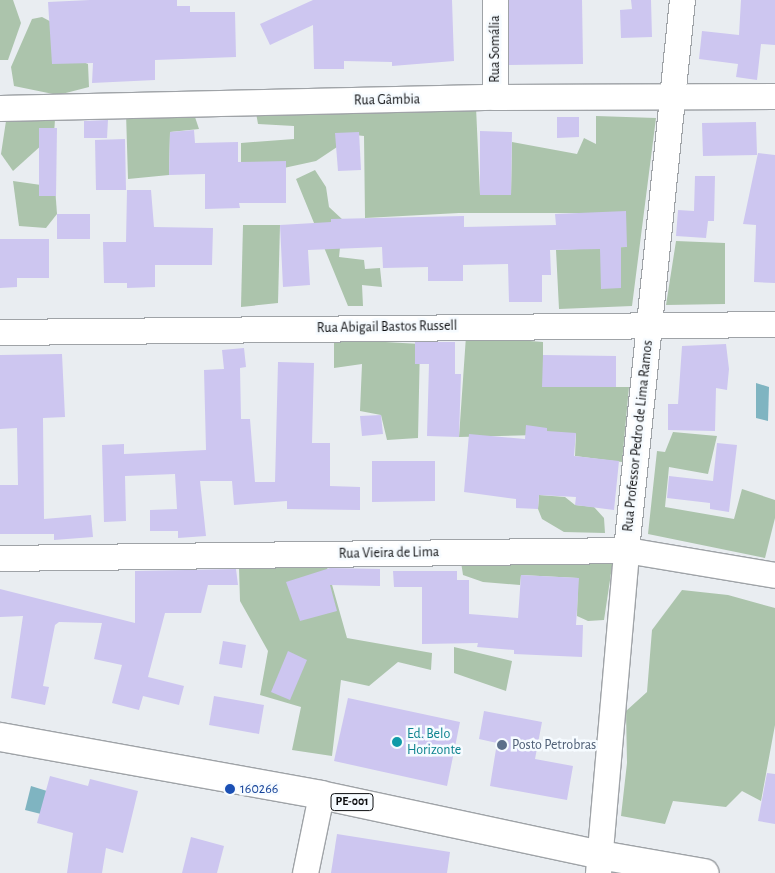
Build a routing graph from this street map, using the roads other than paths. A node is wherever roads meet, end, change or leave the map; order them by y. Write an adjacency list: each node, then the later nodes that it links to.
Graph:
1 (495, 0): 4 (street, Rua Somália)
2 (682, 0): 5 (street, Rua Professor Pedro de Lima Ramos)
3 (775, 96): 5 (street, Rua Gâmbia)
4 (495, 97): 5 (street, Rua Gâmbia); 6 (street, Rua Gâmbia)
5 (674, 98): 7 (street, Rua Professor Pedro de Lima Ramos)
6 (0, 108)
7 (651, 324): 8 (street, Rua Abigail Bastos Russell); 9 (street, Rua Abigail Bastos Russell); 10 (street, Rua Professor Pedro de Lima Ramos)
8 (775, 324)
9 (0, 332)
10 (626, 550): 11 (street, Rua Vieira de Lima); 12 (street, Rua Vieira de Lima); 15 (street, Rua Professor Pedro de Lima Ramos)
11 (0, 558)
12 (775, 575)
13 (0, 737): 14 (main road, PE-001)
14 (321, 796): 15 (main road, PE-001); 16 (street)
15 (599, 864): 17 (main road, PE-001)
16 (305, 873)
17 (704, 873)

